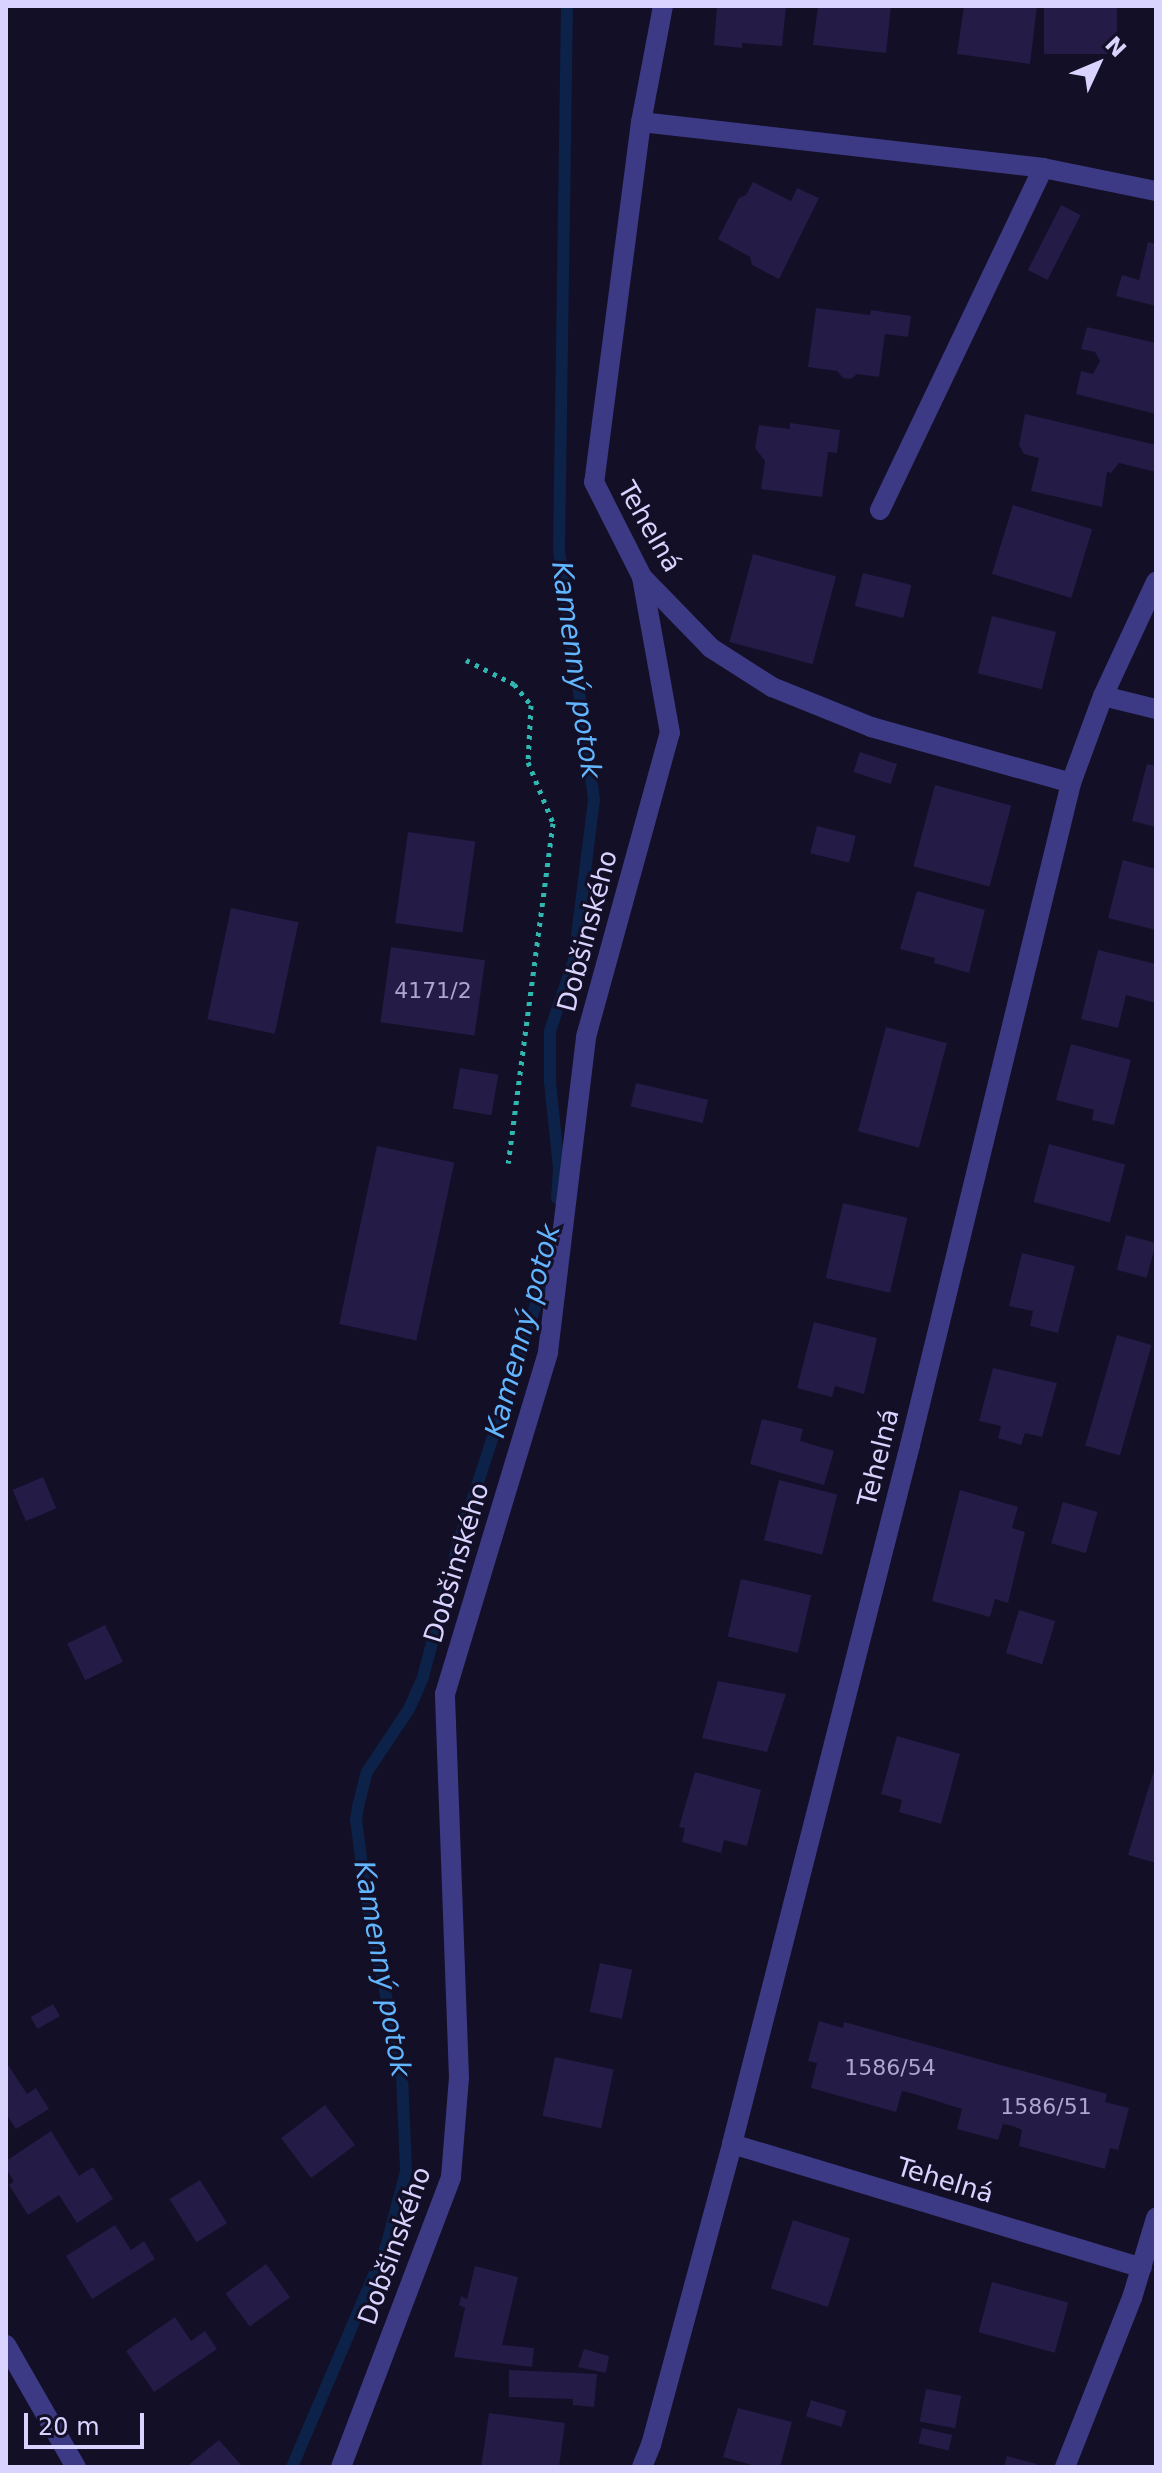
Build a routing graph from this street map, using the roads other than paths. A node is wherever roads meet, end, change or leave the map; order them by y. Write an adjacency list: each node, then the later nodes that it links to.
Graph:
1 (663, 6): 2 (street, Tehelná)
2 (641, 122): 3 (street); 6 (street, Tehelná)
3 (1043, 168): 4 (street); 5 (street)
4 (1156, 191)
5 (880, 510)
6 (642, 577): 10 (street, Tehelná); 16 (street, Dobšinského)
7 (1156, 582): 8 (street, Tehelná)
8 (1103, 696): 9 (street); 10 (street, Tehelná)
9 (1156, 709)
10 (1071, 783): 11 (street, Tehelná)
11 (732, 2144): 13 (street, Tehelná); 17 (street, Tehelná)
12 (1156, 2218): 13 (street)
13 (1142, 2268): 18 (street)
14 (6, 2345): 15 (street)
15 (76, 2467)
16 (341, 2467)
17 (642, 2467)
18 (1065, 2467)

